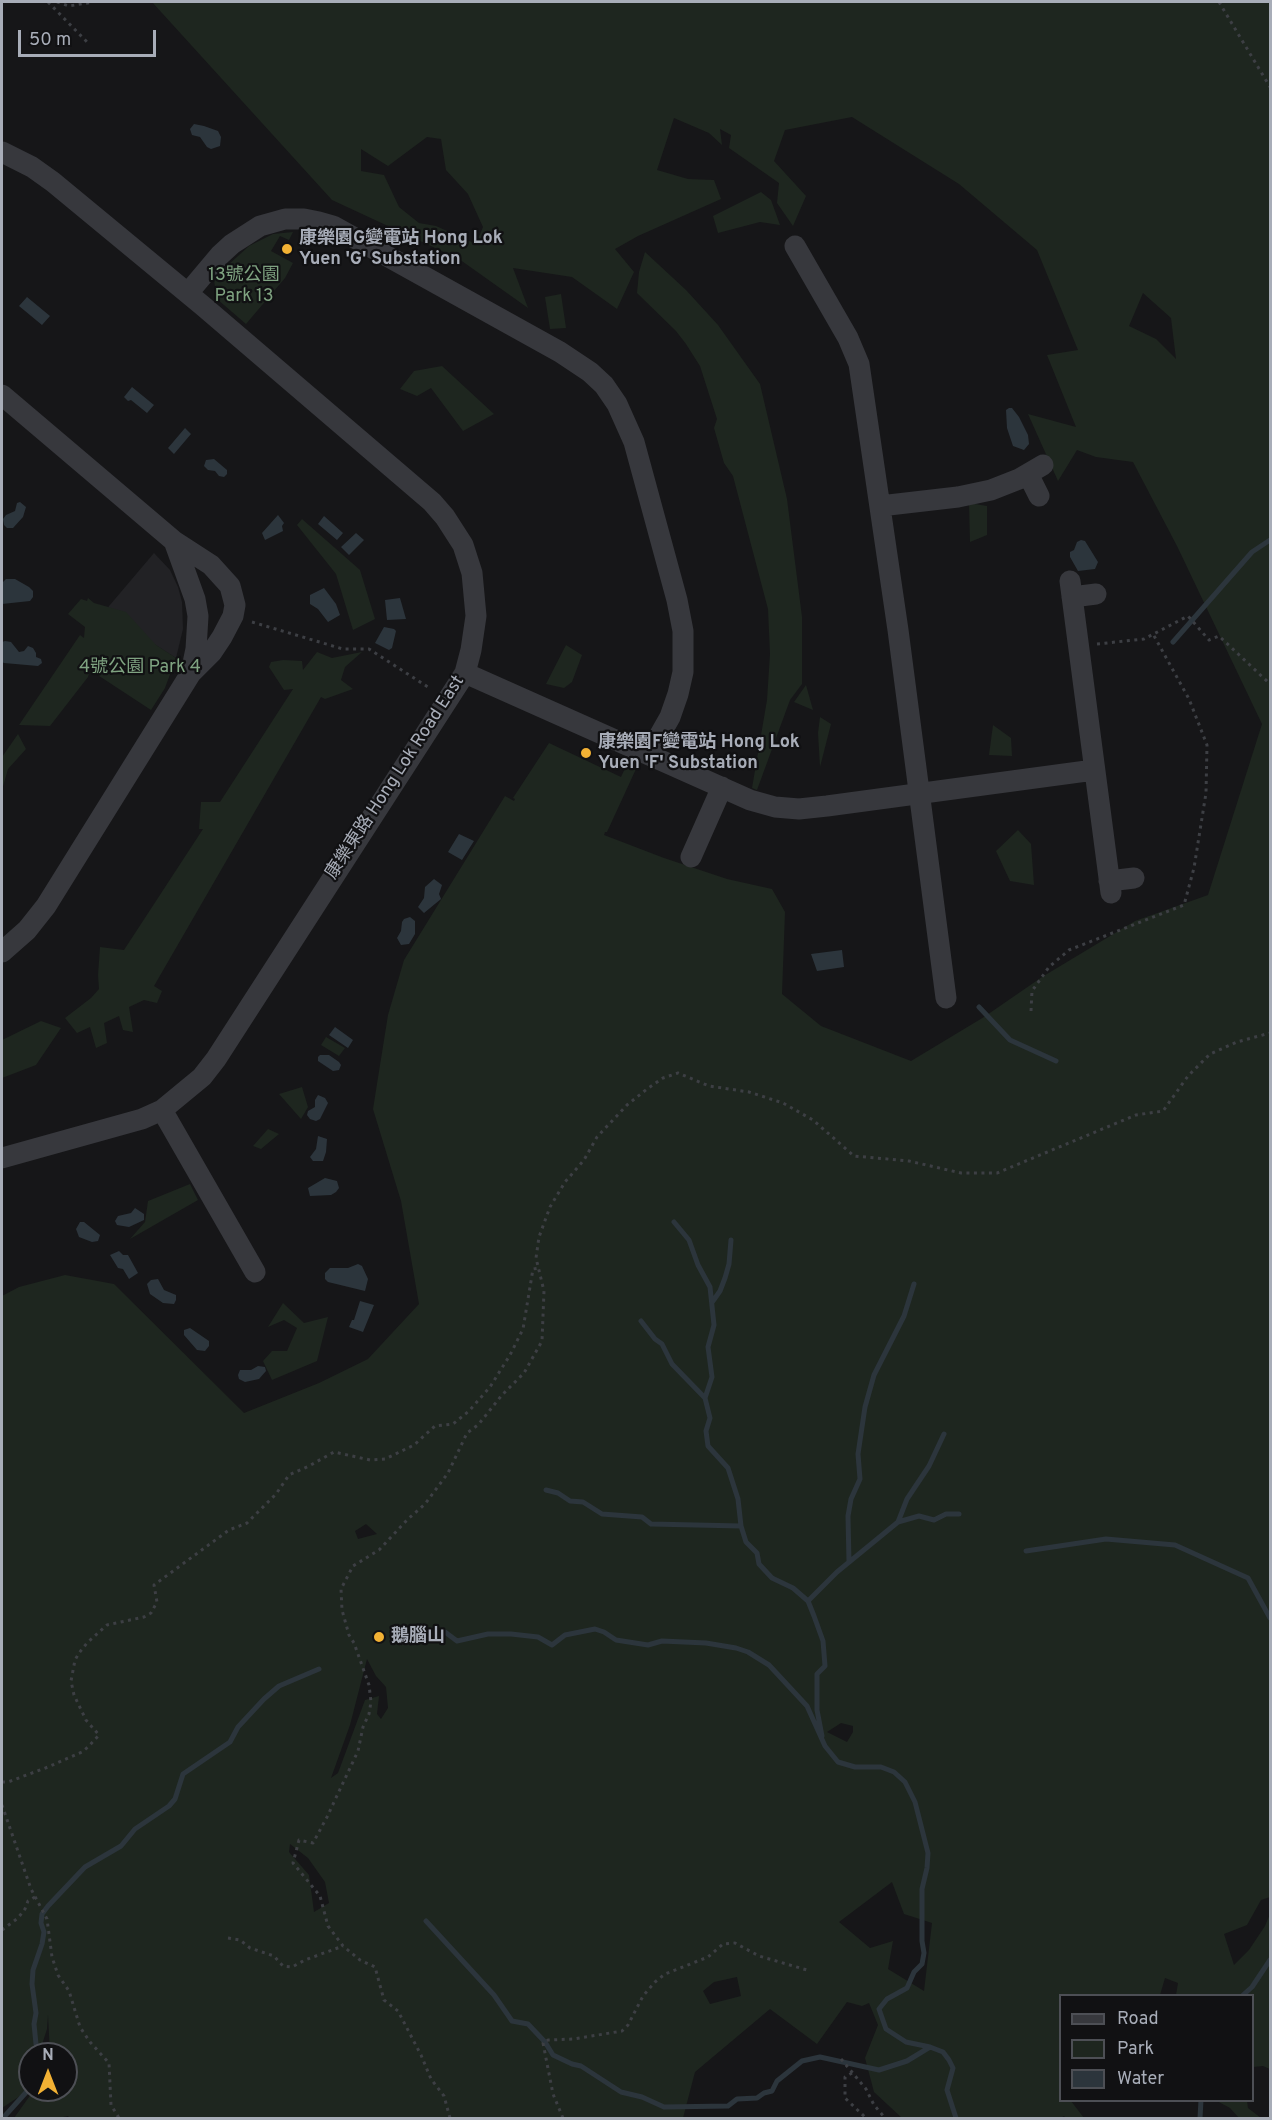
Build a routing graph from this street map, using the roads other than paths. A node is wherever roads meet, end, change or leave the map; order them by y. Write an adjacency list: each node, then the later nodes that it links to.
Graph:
1 (2, 152): 3 (street, 康樂東路 Hong Lok Road East)
2 (795, 246): 6 (street)
3 (188, 293): 10 (street, 康樂東路 Hong Lok Road East); 11 (street)
4 (2, 395): 7 (street)
5 (1040, 495): 6 (street)
6 (880, 506): 14 (street)
7 (174, 541): 9 (street); 9 (street)
8 (1096, 594): 12 (street)
9 (192, 673): 17 (street)
10 (465, 673): 11 (street); 19 (street, 康樂東路 Hong Lok Road East)
11 (649, 754): 13 (street)
12 (1094, 770): 14 (street); 16 (street)
13 (722, 788): 14 (street); 15 (street)
14 (918, 795): 18 (street)
15 (691, 857)
16 (1134, 878)
17 (2, 952)
18 (946, 998)
19 (162, 1110): 20 (street, 康樂東路 Hong Lok Road East); 21 (street)
20 (2, 1158)
21 (255, 1272)

